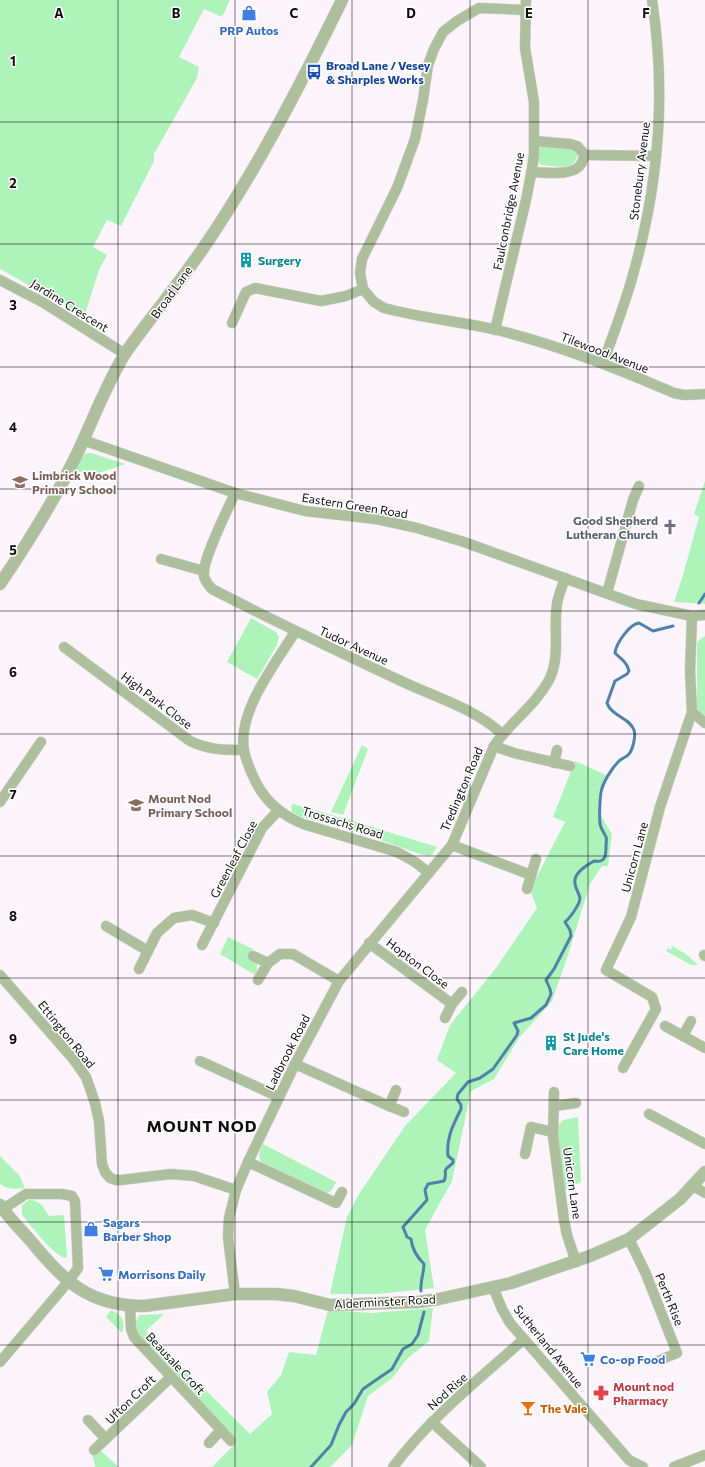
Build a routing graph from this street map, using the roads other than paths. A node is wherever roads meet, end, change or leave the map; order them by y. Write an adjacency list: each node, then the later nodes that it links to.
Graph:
1 (342, 0): 12 (street, Broad Lane)
2 (652, 0): 6 (street, Stonebury Avenue)
3 (526, 5): 4 (street, Faulconbridge Avenue); 9 (street)
4 (534, 141): 5 (street); 7 (street, Faulconbridge Avenue)
5 (585, 155): 6 (street); 7 (street)
6 (656, 156): 13 (street, Stonebury Avenue)
7 (532, 172): 11 (street, Faulconbridge Avenue)
8 (0, 280): 12 (street, Jardine Crescent)
9 (363, 289): 10 (street); 11 (street, Tilewood Avenue)
10 (232, 323)
11 (495, 330): 13 (street, Tilewood Avenue)
12 (125, 354): 15 (street, Broad Lane)
13 (603, 363): 14 (street, Tilewood Avenue)
14 (705, 394)
15 (83, 440): 17 (street, Eastern Green Road); 21 (street, Broad Lane)
16 (639, 486): 22 (street)
17 (235, 493): 19 (street); 20 (street, Eastern Green Road)
18 (161, 559): 19 (street)
19 (204, 571): 25 (street, Tudor Avenue)
20 (565, 578): 22 (street, Eastern Green Road); 29 (street, Tredington Road)
21 (0, 584)
22 (607, 593): 23 (street, Eastern Green Road)
23 (687, 615): 24 (street, Eastern Green Road); 27 (street, Unicorn Lane)
24 (705, 615)
25 (295, 632): 29 (street, Tudor Avenue); 32 (street, Trossachs Road)
26 (64, 646): 32 (street, High Park Close)
27 (692, 712): 28 (street); 64 (street, Unicorn Lane)
28 (705, 723)
29 (502, 734): 31 (street, Tredington Road)
30 (41, 742): 36 (street)
31 (494, 746): 34 (street); 38 (street, Tredington Road)
32 (244, 750): 37 (street, Trossachs Road)
33 (557, 750): 34 (street)
34 (554, 763): 35 (street)
35 (570, 766)
36 (0, 802)
37 (278, 811): 41 (street, Trossachs Road); 44 (street, Greenleaf Close)
38 (452, 845): 39 (street, Tredington Road); 42 (street)
39 (445, 854): 41 (street, Ladbrook Road)
40 (536, 859): 42 (street)
41 (429, 873): 46 (street, Ladbrook Road)
42 (531, 875): 43 (street)
43 (526, 889)
44 (214, 922): 47 (street, Greenleaf Close); 48 (street)
45 (106, 926): 48 (street)
46 (369, 943): 54 (street, Ladbrook Road); 56 (street, Hopton Close)
47 (202, 945)
48 (148, 951): 51 (street)
49 (253, 956): 50 (street)
50 (268, 963): 53 (street); 54 (street)
51 (139, 970)
52 (0, 975): 79 (street, Ettington Road)
53 (258, 980)
54 (339, 982): 63 (street, Ladbrook Road)
55 (462, 992): 56 (street, Hopton Close)
56 (452, 1004): 57 (street, Hopton Close)
57 (445, 1018)
58 (691, 1021): 60 (street)
59 (665, 1026): 60 (street)
60 (683, 1036): 61 (street)
61 (705, 1048)
62 (200, 1062): 67 (street)
63 (295, 1064): 67 (street, Ladbrook Road); 69 (street)
64 (623, 1068)
65 (396, 1090): 69 (street)
66 (554, 1092): 70 (street, Unicorn Lane)
67 (279, 1097): 76 (street, Ladbrook Road)
68 (576, 1103): 70 (street)
69 (389, 1106): 71 (street)
70 (554, 1106): 73 (street, Unicorn Lane)
71 (404, 1112)
72 (649, 1114): 74 (street)
73 (553, 1132): 75 (street); 84 (street, Unicorn Lane)
74 (705, 1144)
75 (525, 1154)
76 (248, 1162): 79 (street, Ladbrook Road); 80 (street)
77 (705, 1172): 78 (street, Alderminster Road)
78 (693, 1186): 81 (street); 83 (street, Alderminster Road)
79 (236, 1190): 87 (street, Ladbrook Road)
80 (342, 1192)
81 (705, 1193)
82 (1, 1207): 85 (street, Alderminster Road); 85 (street)
83 (628, 1239): 84 (street, Alderminster Road); 90 (street, Perth Rise)
84 (576, 1262): 86 (street, Alderminster Road)
85 (68, 1282): 88 (street, Alderminster Road); 91 (street)
86 (493, 1287): 87 (street, Alderminster Road); 89 (street, Sutherland Avenue)
87 (236, 1294): 88 (street, Alderminster Road)
88 (130, 1306): 92 (street, Beausale Croft)
89 (524, 1339): 94 (street, Nod Rise); 103 (street, Sutherland Avenue)
90 (660, 1360)
91 (0, 1362)
92 (172, 1377): 95 (street, Beausale Croft); 96 (street, Ufton Croft)
93 (88, 1420): 96 (street, Ufton Croft)
94 (432, 1422): 101 (street, Nod Rise); 102 (street)
95 (220, 1430): 97 (street, Beausale Croft); 98 (street)
96 (106, 1439): 99 (street, Ufton Croft)
97 (231, 1441)
98 (209, 1443)
99 (94, 1450)
100 (705, 1454): 104 (street)
101 (393, 1467)
102 (480, 1467)
103 (643, 1467)
104 (674, 1467)

